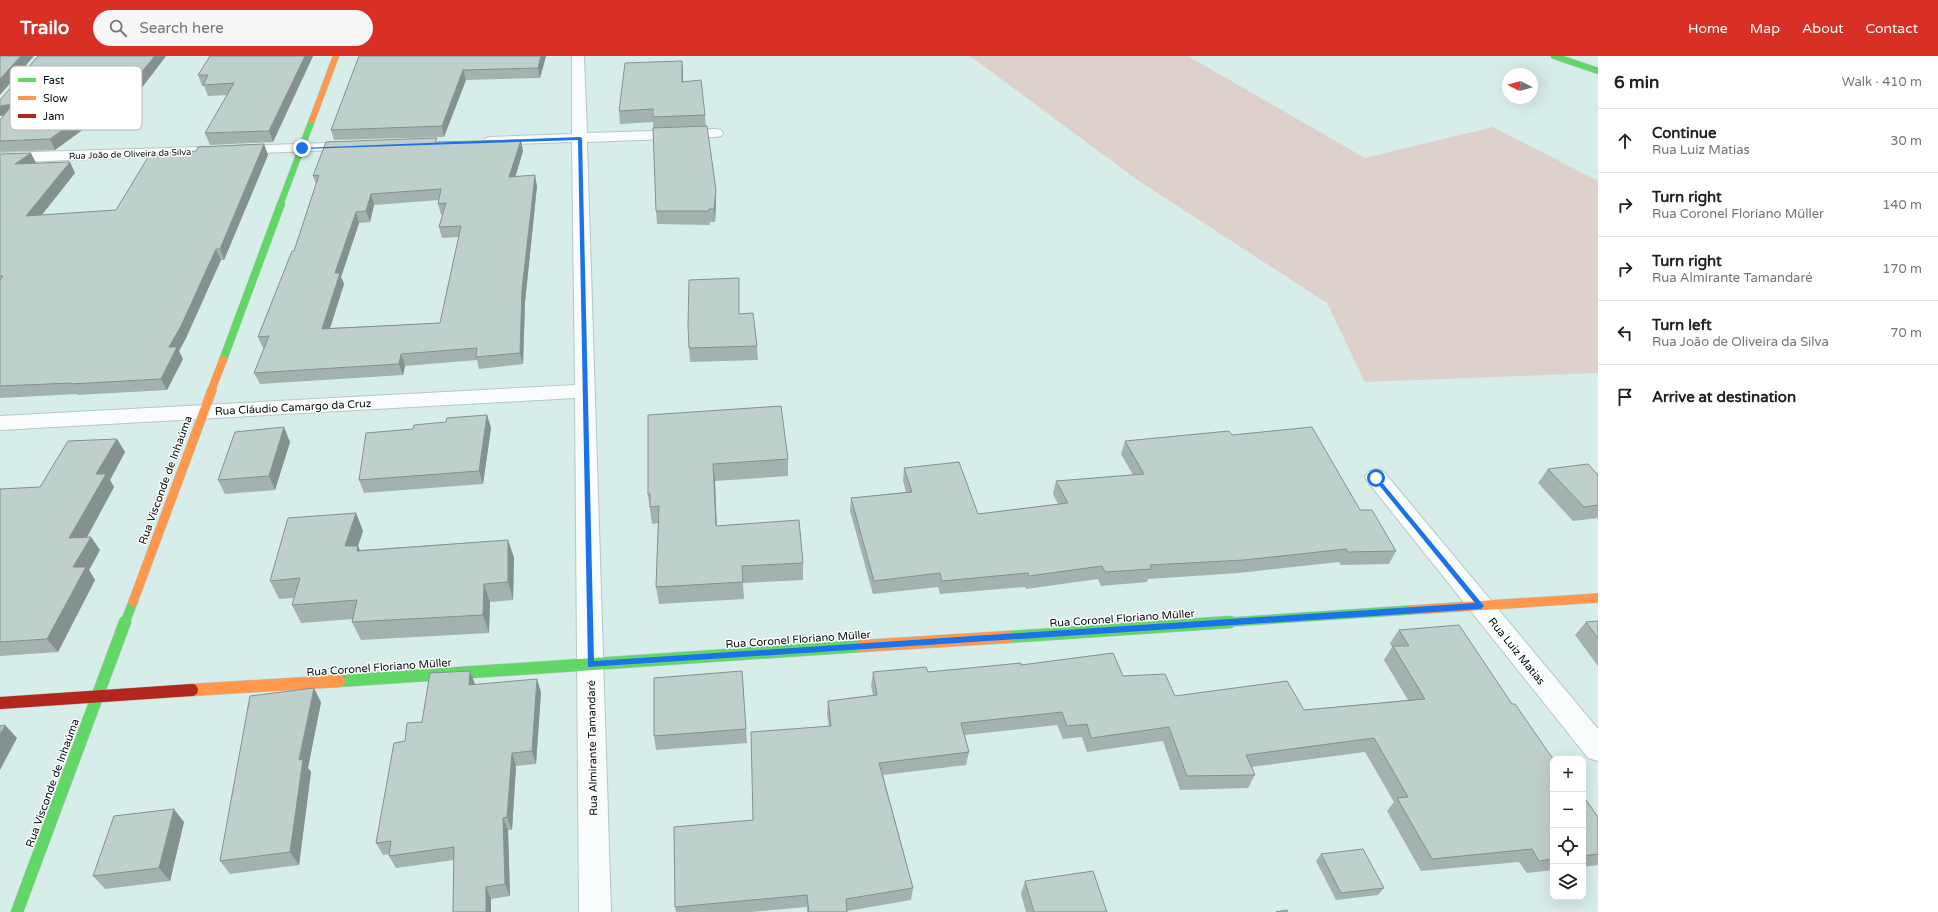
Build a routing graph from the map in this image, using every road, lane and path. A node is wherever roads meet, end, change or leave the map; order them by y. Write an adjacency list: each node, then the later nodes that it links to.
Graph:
1 (336, 56): 9 (street, Rua Visconde de Inhaúma)
2 (578, 56): 6 (street, Rua Almirante Tamandaré)
3 (1554, 56): 4 (street)
4 (1598, 71)
5 (716, 133): 6 (street)
6 (580, 138): 7 (street); 11 (street, Rua Almirante Tamandaré)
7 (477, 142)
8 (366, 146): 9 (street, Rua João de Oliveira da Silva)
9 (302, 148): 10 (street, Rua João de Oliveira da Silva); 12 (street, Rua Visconde de Inhaúma)
10 (0, 158)
11 (585, 391): 12 (street, Rua Cláudio Camargo da Cruz); 17 (street, Rua Almirante Tamandaré)
12 (203, 412): 13 (street, Rua Cláudio Camargo da Cruz); 18 (street, Rua Visconde de Inhaúma)
13 (0, 423)
14 (1376, 478): 16 (street, Rua Luiz Matias)
15 (1598, 598): 16 (street, Rua Coronel Floriano Müller)
16 (1481, 606): 17 (street, Rua Coronel Floriano Müller); 20 (street, Rua Luiz Matias)
17 (590, 665): 18 (street, Rua Coronel Floriano Müller); 22 (street, Rua Almirante Tamandaré)
18 (97, 697): 19 (street, Rua Coronel Floriano Müller); 21 (street, Rua Visconde de Inhaúma)
19 (0, 704)
20 (1598, 749)
21 (17, 912)
22 (595, 912)

